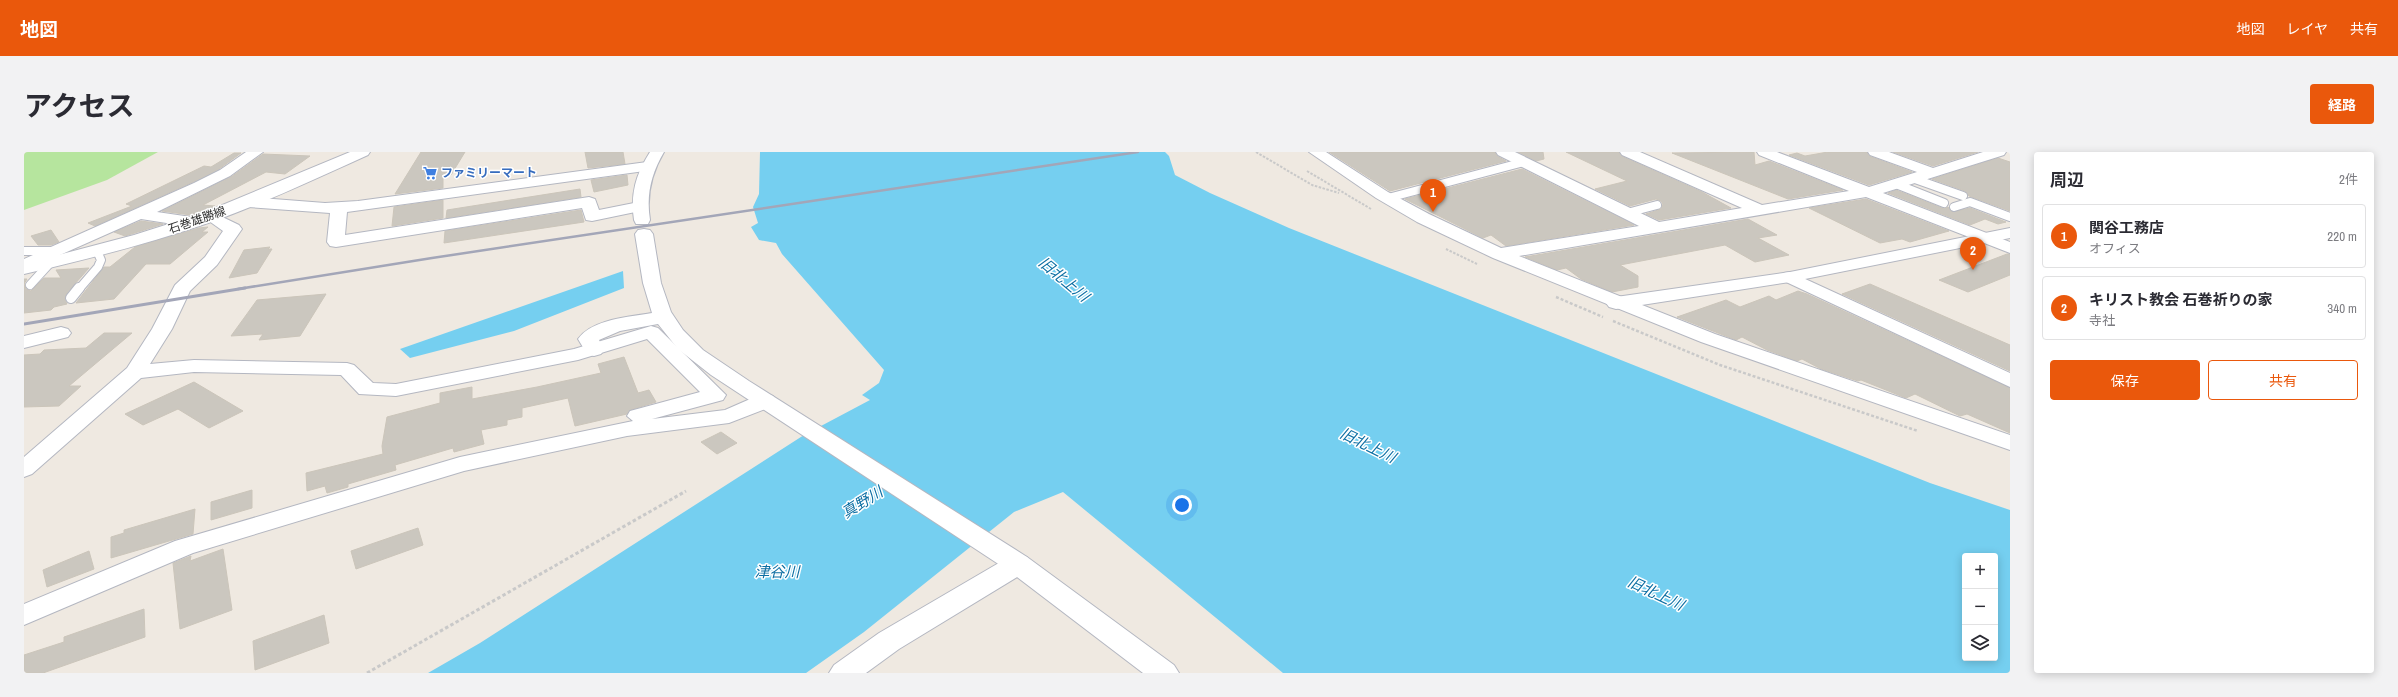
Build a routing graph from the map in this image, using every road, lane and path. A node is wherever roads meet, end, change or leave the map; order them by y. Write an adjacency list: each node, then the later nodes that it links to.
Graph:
1 (256, 152): 30 (street)
2 (363, 152): 23 (street, 石巻雄勝線)
3 (657, 152): 13 (street)
4 (1256, 152): 14 (path)
5 (1316, 152): 22 (street)
6 (1503, 152): 12 (street)
7 (1626, 152): 28 (street)
8 (1764, 152): 19 (street)
9 (1875, 152): 15 (street)
10 (1997, 152): 11 (street); 15 (street)
11 (2010, 157)
12 (1524, 162): 22 (lane); 29 (street)
13 (647, 168): 27 (street); 33 (street)
14 (1307, 171)
15 (1933, 173): 16 (street)
16 (1915, 178): 17 (street); 18 (lane)
17 (1896, 184): 19 (street); 20 (lane)
18 (1946, 190): 20 (lane); 21 (lane)
19 (1870, 192): 28 (street); 36 (street)
20 (1927, 196): 24 (lane)
21 (1963, 196)
22 (1388, 198): 40 (street)
23 (248, 202): 27 (street); 32 (street, 石巻雄勝線)
24 (1944, 203)
25 (1657, 205): 29 (lane)
26 (1954, 207): 31 (lane)
27 (339, 208): 33 (street)
28 (1760, 210): 34 (street)
29 (1627, 213): 34 (street)
30 (140, 214): 32 (street); 41 (street)
31 (2010, 217)
32 (201, 219): 38 (street, 石巻雄勝線); 51 (street)
33 (642, 220): 47 (street)
34 (1655, 227): 40 (street)
35 (2010, 233): 36 (street)
36 (1987, 238): 37 (street); 43 (street)
37 (2010, 248)
38 (97, 250): 41 (street, 石巻雄勝線); 45 (lane)
39 (24, 252): 41 (lane)
40 (1499, 254): 46 (street)
41 (52, 257): 42 (street, 石巻雄勝線); 44 (lane)
42 (24, 267)
43 (1790, 277): 46 (street); 52 (street)
44 (30, 285)
45 (72, 298)
46 (1616, 303): 55 (street)
47 (664, 317): 50 (street); 53 (street)
48 (61, 333): 49 (street)
49 (24, 342)
50 (594, 350): 51 (street); 54 (street)
51 (135, 372): 56 (street)
52 (2010, 381)
53 (765, 401): 54 (street); 58 (street)
54 (627, 429): 59 (street)
55 (2010, 443)
56 (27, 464)
57 (686, 491): 60 (path)
58 (1018, 564): 61 (street); 62 (street)
59 (24, 615)
60 (367, 673)
61 (844, 673)
62 (1164, 673)

